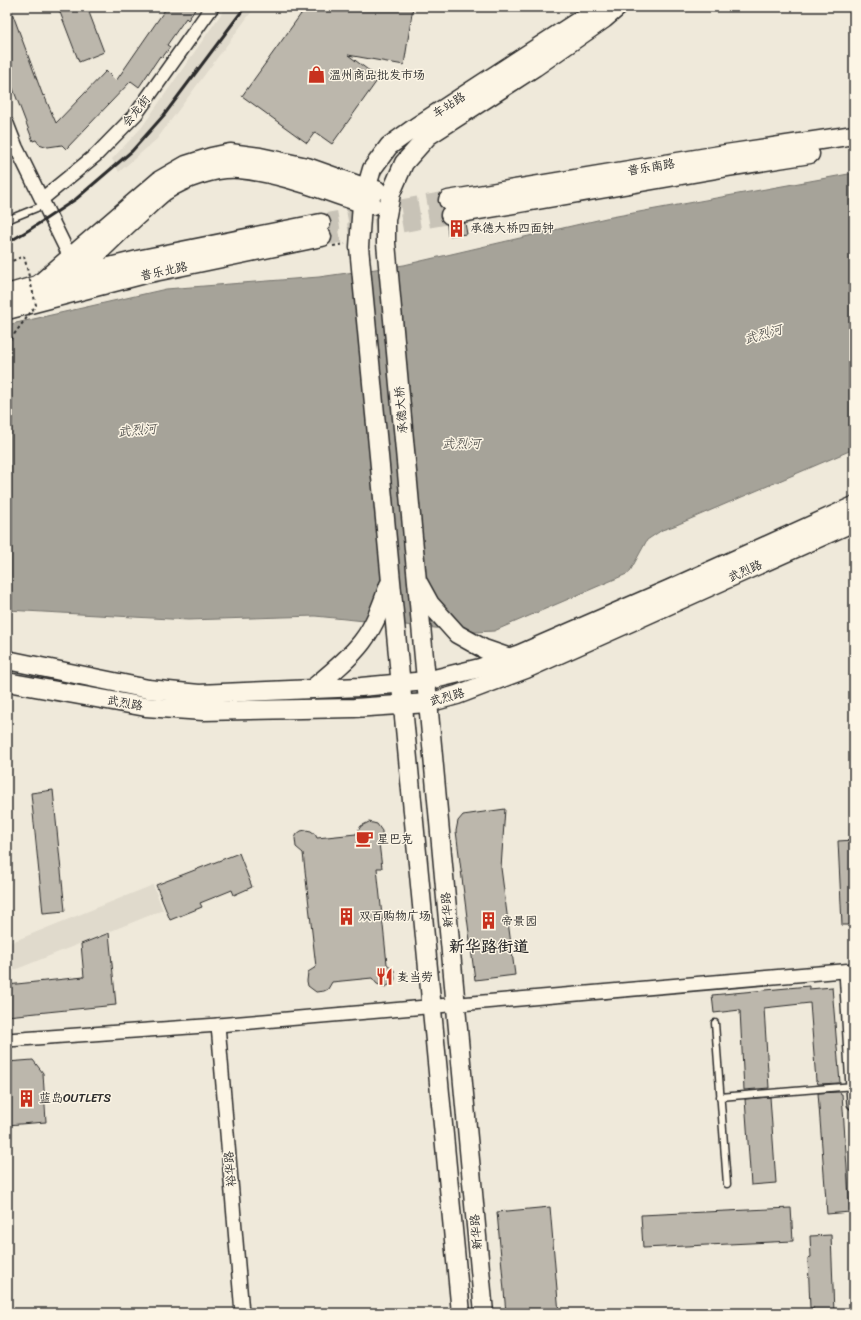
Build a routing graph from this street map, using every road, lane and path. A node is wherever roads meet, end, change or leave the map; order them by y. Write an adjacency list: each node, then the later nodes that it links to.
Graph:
1 (212, 7): 9 (street, 会龙街)
2 (600, 7): 7 (main road, 车站路)
3 (618, 7): 8 (main road, 车站路)
4 (7, 124): 9 (street)
5 (854, 135): 6 (main road, 普乐南路)
6 (854, 148)
7 (364, 196): 8 (main road); 12 (main road); 16 (main road); 25 (main road, 车站路)
8 (390, 200): 11 (main road, 车站路)
9 (43, 202): 10 (lane); 12 (street)
10 (7, 220)
11 (386, 243): 24 (main road, 承德大桥)
12 (70, 257): 17 (main road)
13 (7, 263): 21 (path, bridge)
14 (12, 266): 15 (path)
15 (7, 268)
16 (76, 275): 17 (main road, 普乐北路); 19 (main road); 19 (main road, 普乐北路)
17 (38, 285): 18 (main road, 普乐北路)
18 (7, 294)
19 (50, 298): 20 (main road, 普乐北路)
20 (7, 310)
21 (7, 344)
22 (854, 506): 26 (main road, 武烈路)
23 (854, 522): 32 (main road, 武烈路)
24 (416, 578): 26 (main road); 28 (main road, 新华路)
25 (391, 581): 30 (main road, 新华路); 31 (main road)
26 (510, 658): 28 (main road, 武烈路)
27 (7, 660): 31 (main road, 武烈路)
28 (426, 681): 30 (main road, 武烈路); 32 (main road, 新华路)
29 (7, 682): 33 (main road, 武烈路)
30 (401, 683): 31 (main road, 武烈路); 33 (main road, 新华路)
31 (312, 689)
32 (428, 703): 33 (main road, 武烈路); 35 (main road, 新华路)
33 (403, 704): 36 (main road, 新华路)
34 (850, 971): 35 (street); 40 (street)
35 (455, 1004): 36 (street); 46 (main road, 新华路)
36 (431, 1006): 38 (street); 45 (main road, 新华路)
37 (715, 1023): 41 (lane)
38 (218, 1025): 39 (street); 44 (street, 裕华路)
39 (7, 1040)
40 (853, 1086): 41 (lane); 42 (street)
41 (720, 1097): 43 (lane)
42 (854, 1103)
43 (727, 1184)
44 (242, 1313)
45 (461, 1313)
46 (484, 1313)

